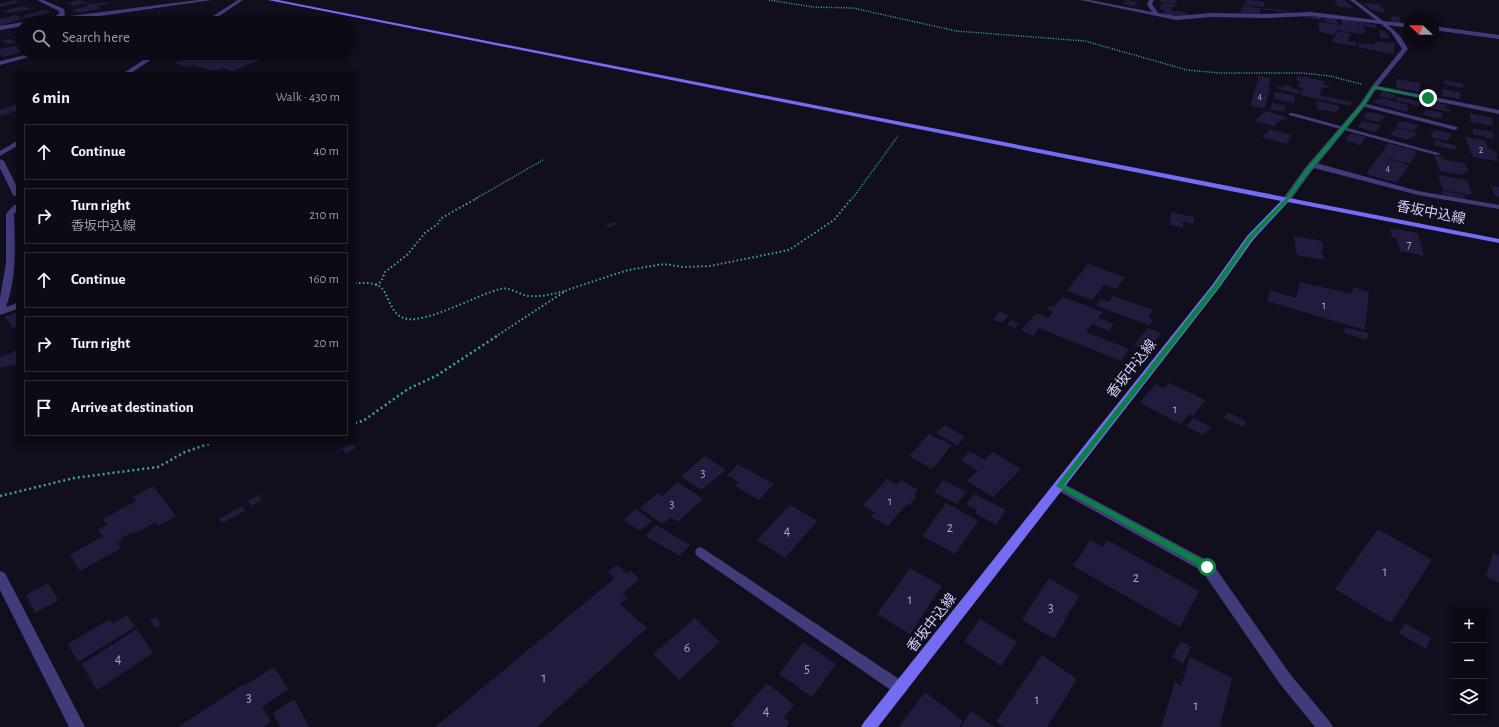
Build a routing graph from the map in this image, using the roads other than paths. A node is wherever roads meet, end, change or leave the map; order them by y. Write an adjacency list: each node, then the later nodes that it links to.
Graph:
1 (39, 0): 9 (street)
2 (210, 0): 10 (street)
3 (241, 0): 11 (street)
4 (270, 0): 12 (street)
5 (1082, 0): 8 (street)
6 (1152, 0): 8 (street)
7 (1352, 0): 14 (street)
8 (1156, 14): 14 (street)
9 (61, 16)
10 (86, 16)
11 (216, 16)
12 (351, 16)
13 (356, 17): 36 (street)
14 (1383, 24): 16 (street); 24 (street)
15 (16, 25): 17 (street)
16 (1403, 26)
17 (0, 28)
18 (1439, 29): 19 (street)
19 (1499, 37)
20 (16, 59): 22 (street)
21 (147, 60): 23 (street)
22 (0, 63)
23 (129, 72)
24 (1374, 87): 25 (street); 26 (street)
25 (1363, 105): 28 (street); 29 (street)
26 (1499, 112)
27 (1291, 114): 29 (street)
28 (1455, 128)
29 (1344, 129): 32 (street); 34 (street)
30 (16, 144): 31 (street)
31 (0, 154)
32 (1438, 154)
33 (0, 161): 35 (street)
34 (1313, 165): 36 (street); 37 (street)
35 (16, 193)
36 (1286, 200): 39 (street, 香坂中込線); 42 (street, 香坂中込線)
37 (1499, 207)
38 (16, 208): 41 (street)
39 (1499, 241)
40 (16, 306): 41 (street)
41 (0, 311)
42 (1060, 486): 46 (street, 香坂中込線); 49 (street)
43 (701, 552): 46 (street)
44 (0, 577): 45 (street)
45 (4, 594): 47 (street)
46 (900, 688): 48 (street, 香坂中込線)
47 (77, 727)
48 (869, 727)
49 (1325, 727)

